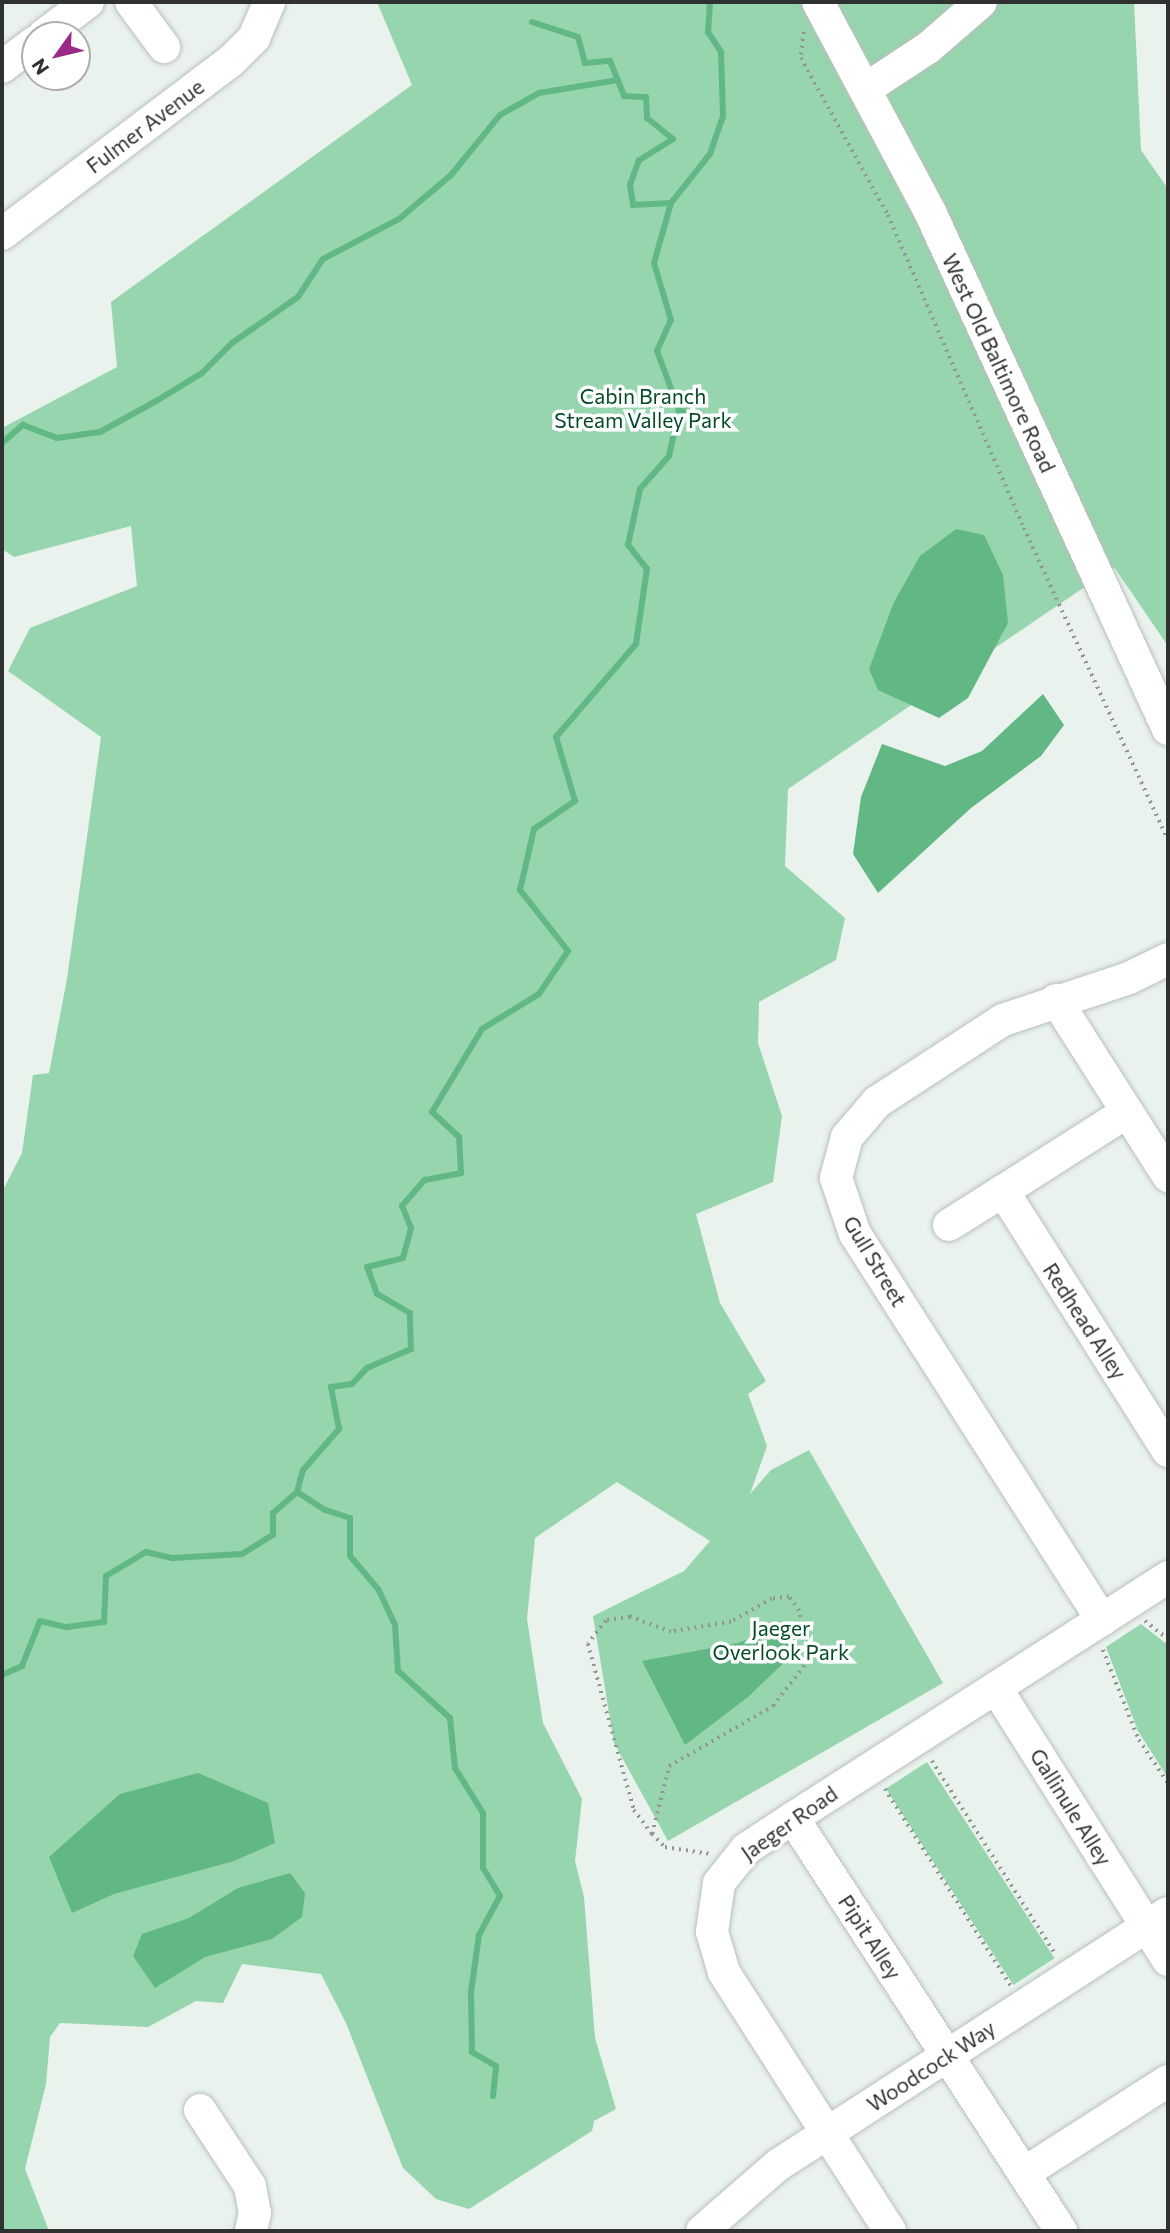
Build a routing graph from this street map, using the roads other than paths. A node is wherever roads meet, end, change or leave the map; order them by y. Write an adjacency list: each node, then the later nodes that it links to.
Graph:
1 (88, 2): 6 (street)
2 (131, 2): 7 (street)
3 (269, 2): 11 (street, Fulmer Avenue)
4 (981, 2): 10 (street)
5 (809, 10): 10 (street, West Old Baltimore Road)
6 (63, 21)
7 (164, 47)
8 (21, 53): 9 (street)
9 (2, 67)
10 (867, 88): 12 (street, West Old Baltimore Road)
11 (2, 234)
12 (1168, 729)
13 (1168, 959): 14 (street, Gull Street)
14 (1056, 1000): 15 (street); 21 (street, Gull Street)
15 (1127, 1112): 16 (street); 17 (street)
16 (1168, 1176)
17 (1003, 1191): 18 (street); 19 (street, Redhead Alley)
18 (949, 1225)
19 (1168, 1451)
20 (1168, 1577): 21 (street, Jaeger Road)
21 (1102, 1632): 22 (street, Jaeger Road)
22 (996, 1688): 23 (street, Jaeger Road); 24 (street, Gallinule Alley)
23 (793, 1818): 26 (street, Pipit Alley); 29 (street, Jaeger Road)
24 (1158, 1920): 25 (street, Gallinule Alley); 26 (street, Woodcock Way)
25 (1168, 1960)
26 (947, 2057): 29 (street, Woodcock Way); 30 (street, Pipit Alley)
27 (1168, 2081): 30 (street)
28 (200, 2110): 32 (street)
29 (826, 2133): 31 (street, Woodcock Way); 33 (street, Jaeger Road)
30 (1024, 2173): 34 (street, Pipit Alley)
31 (711, 2228)
32 (251, 2231)
33 (890, 2231)
34 (1061, 2231)

